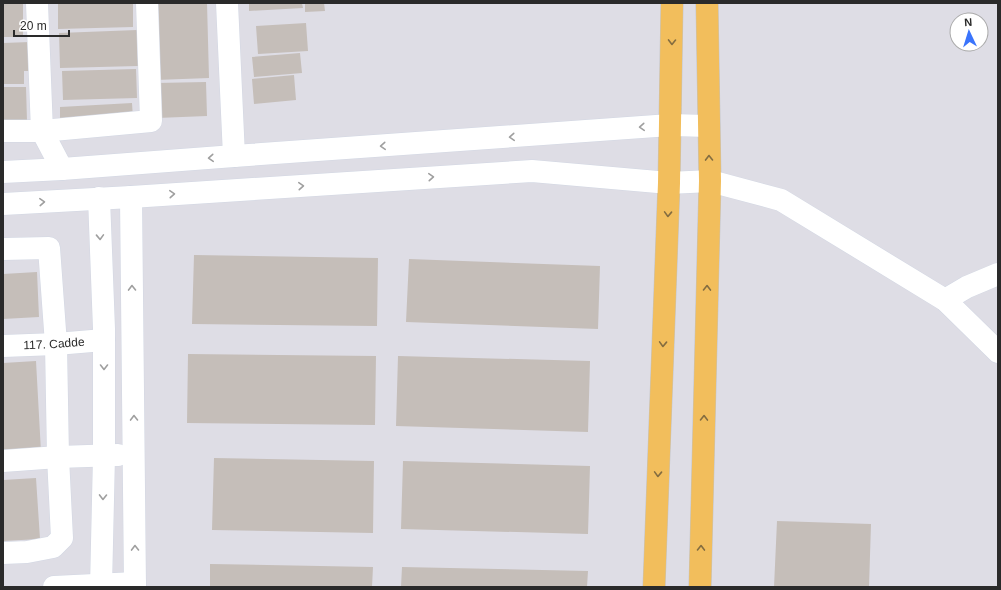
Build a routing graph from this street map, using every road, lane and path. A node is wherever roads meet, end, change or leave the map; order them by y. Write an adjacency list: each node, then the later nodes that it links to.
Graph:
1 (37, 3): 9 (street)
2 (147, 3): 9 (street)
3 (227, 3): 10 (street)
4 (672, 3): 6 (main road, one-way to 6)
5 (707, 3): 7 (main road)
6 (670, 125): 7 (street); 10 (street, one-way to 10); 14 (main road)
7 (709, 126): 13 (main road, one-way to 7)
8 (3, 131): 9 (street)
9 (42, 131): 11 (street)
10 (234, 156): 11 (street, one-way to 11)
11 (62, 170): 12 (street)
12 (3, 172)
13 (710, 181): 14 (street); 20 (street); 34 (main road, one-way to 13)
14 (669, 183): 15 (street, one-way to 14); 33 (main road, one-way to 33)
15 (131, 197): 16 (street); 25 (street, one-way to 15)
16 (99, 198): 17 (street, one-way to 16); 21 (street, one-way to 21)
17 (3, 204)
18 (3, 249): 22 (street)
19 (998, 274): 20 (street)
20 (945, 300): 24 (street)
21 (104, 340): 22 (street, 117. Cadde); 26 (street, one-way to 26)
22 (56, 344): 23 (street, 117. Cadde); 27 (street)
23 (3, 346)
24 (998, 352)
25 (134, 455): 26 (street); 30 (street, one-way to 25)
26 (104, 456): 27 (street); 31 (street, one-way to 31)
27 (58, 457): 28 (street); 29 (street)
28 (3, 462)
29 (3, 553)
30 (135, 585): 31 (street)
31 (101, 586): 32 (street)
32 (54, 587)
33 (654, 587)
34 (700, 587)

